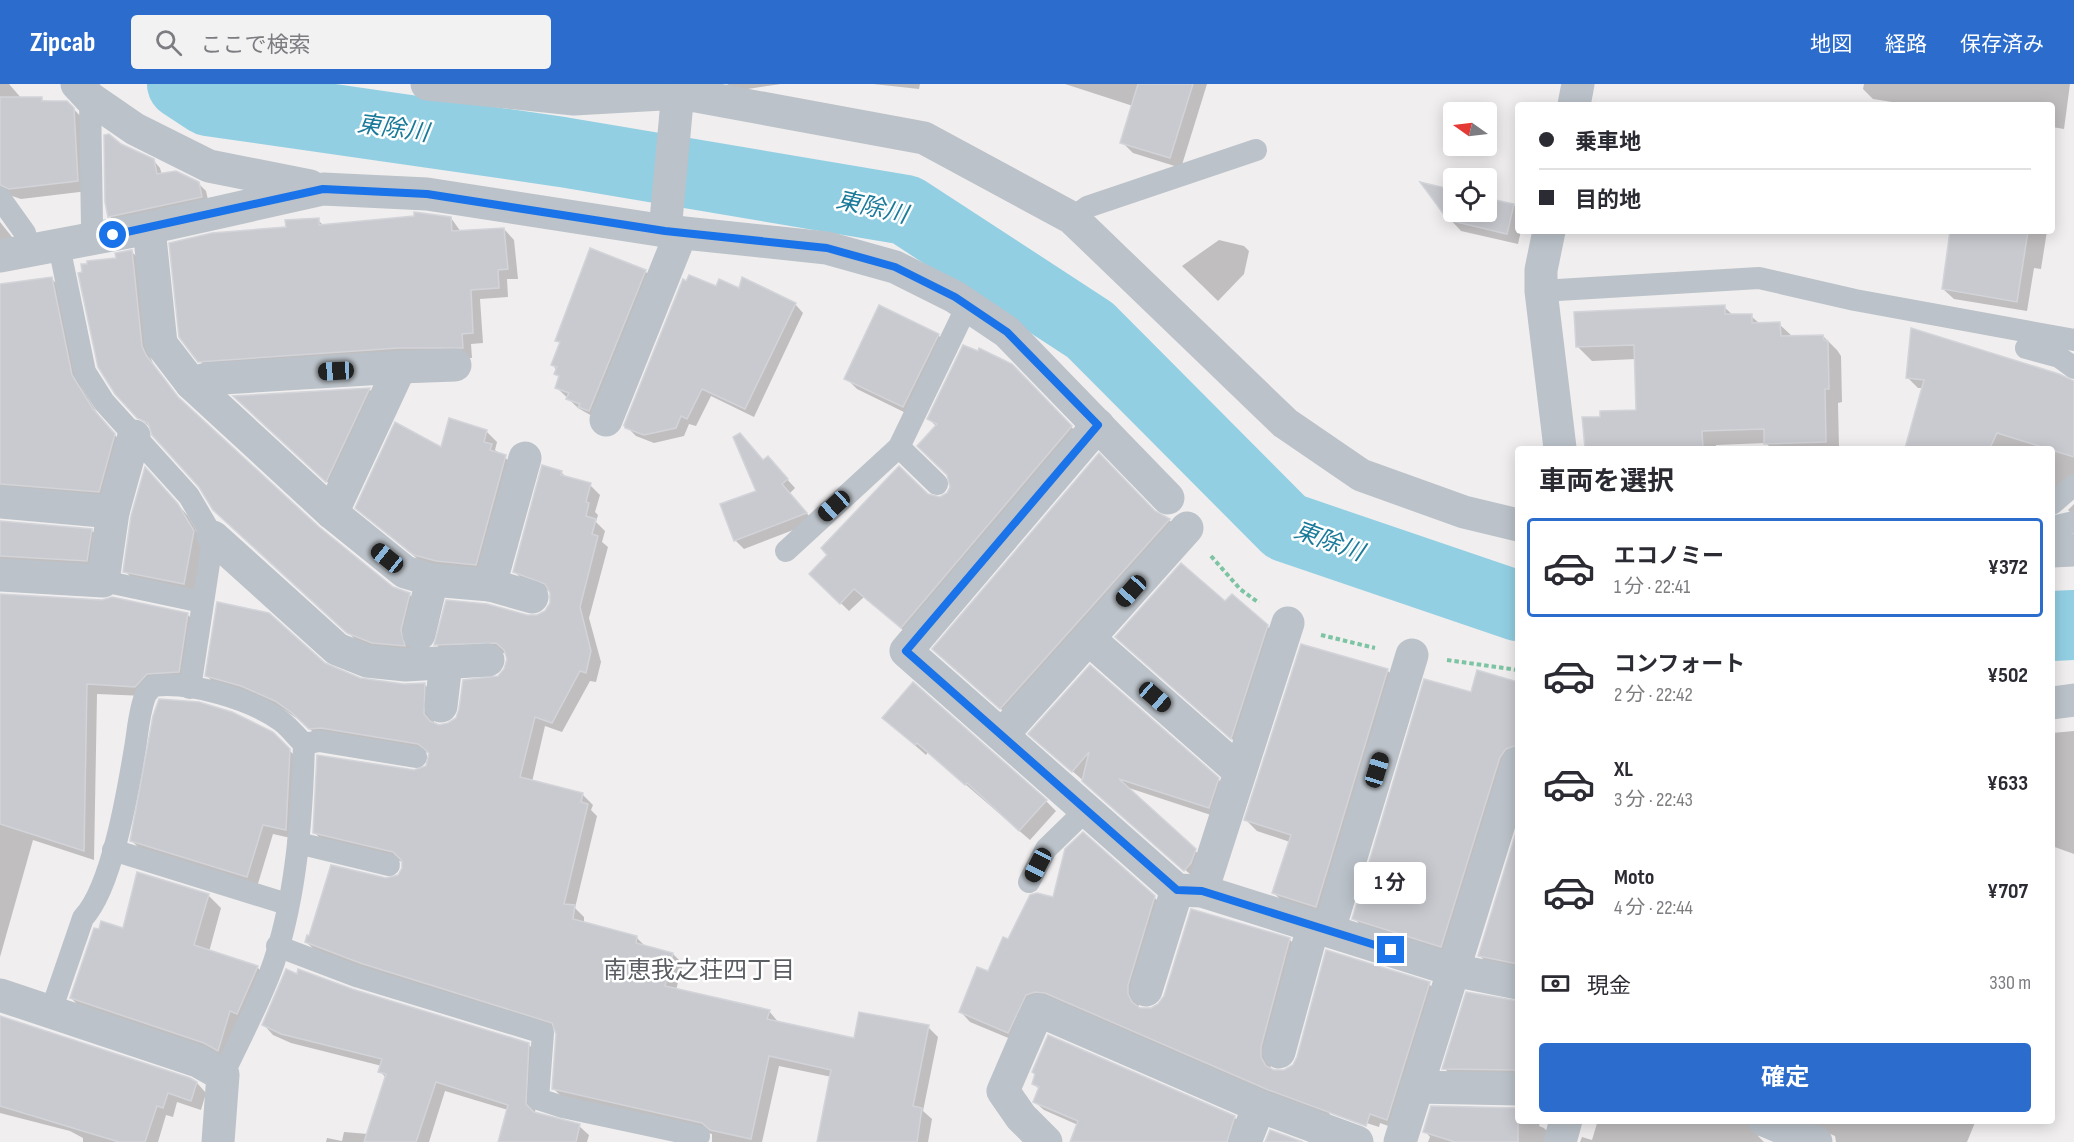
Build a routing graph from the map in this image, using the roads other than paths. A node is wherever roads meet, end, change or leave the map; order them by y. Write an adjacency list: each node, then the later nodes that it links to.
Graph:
1 (427, 84): 4 (street)
2 (1578, 84): 5 (street)
3 (84, 91): 7 (street); 13 (lane)
4 (680, 93): 9 (street); 11 (street)
5 (1575, 102)
6 (1256, 150): 9 (lane)
7 (323, 189): 10 (street); 11 (street)
8 (0, 198): 14 (lane)
9 (1072, 218): 37 (street)
10 (149, 228): 13 (street); 22 (street)
11 (673, 232): 16 (street); 23 (street)
12 (1548, 234): 15 (street)
13 (95, 239): 14 (street)
14 (29, 251): 25 (lane)
15 (1541, 291): 17 (lane); 26 (street)
16 (967, 306): 24 (street); 27 (lane)
17 (2074, 340)
18 (2026, 348): 21 (lane)
19 (455, 365): 20 (street)
20 (400, 367): 22 (street); 35 (street)
21 (2074, 368)
22 (192, 383): 35 (street)
23 (606, 420)
24 (1098, 425): 31 (street); 58 (street)
25 (134, 436): 34 (street); 39 (lane)
26 (1560, 446)
27 (899, 447): 29 (lane); 41 (lane)
28 (525, 458): 45 (street)
29 (937, 484)
30 (2074, 485): 32 (lane)
31 (1168, 498)
32 (2055, 501)
33 (0, 502): 34 (street)
34 (113, 512): 44 (street)
35 (332, 513): 43 (street)
36 (2074, 522): 40 (lane)
37 (1515, 524)
38 (1187, 528): 50 (street)
39 (213, 537): 47 (lane); 53 (street)
40 (2057, 544)
41 (786, 551)
42 (0, 575): 44 (street)
43 (432, 580): 45 (street); 49 (street)
44 (103, 581): 47 (lane)
45 (490, 585): 46 (street)
46 (532, 597)
47 (202, 602): 54 (lane)
48 (1288, 623): 61 (street)
49 (419, 634)
50 (1089, 639): 58 (street); 61 (street)
51 (1412, 655): 71 (street)
52 (488, 660): 53 (street)
53 (446, 663): 57 (street)
54 (190, 688): 59 (lane); 66 (lane)
55 (2074, 700): 56 (street)
56 (2055, 703)
57 (441, 706)
58 (1003, 734): 63 (street)
59 (304, 744): 60 (lane); 65 (lane)
60 (416, 758)
61 (1238, 770): 69 (street)
62 (1515, 782): 64 (street)
63 (1086, 810): 68 (lane); 69 (street)
64 (1510, 815): 73 (street)
65 (298, 843): 67 (lane); 70 (lane)
66 (113, 850): 70 (lane); 77 (lane)
67 (389, 865)
68 (1029, 882)
69 (1189, 890): 71 (street); 75 (street)
70 (287, 904): 72 (lane)
71 (1321, 928): 73 (street); 78 (street)
72 (278, 946): 79 (lane); 85 (lane)
73 (1453, 970): 74 (street); 80 (street)
74 (1515, 982)
75 (1146, 990)
76 (0, 995): 77 (street)
77 (51, 1011): 79 (street)
78 (1279, 1052)
79 (223, 1075): 87 (street)
80 (1416, 1087): 81 (street); 91 (street)
81 (1515, 1089)
82 (1259, 1106): 88 (street); 89 (street); 90 (street)
83 (1565, 1124): 92 (street)
84 (1775, 1124): 93 (street)
85 (671, 1136): 86 (lane)
86 (699, 1136)
87 (218, 1142)
88 (1046, 1142)
89 (1245, 1142)
90 (1357, 1142)
91 (1400, 1142)
92 (1560, 1142)
93 (1816, 1142)

